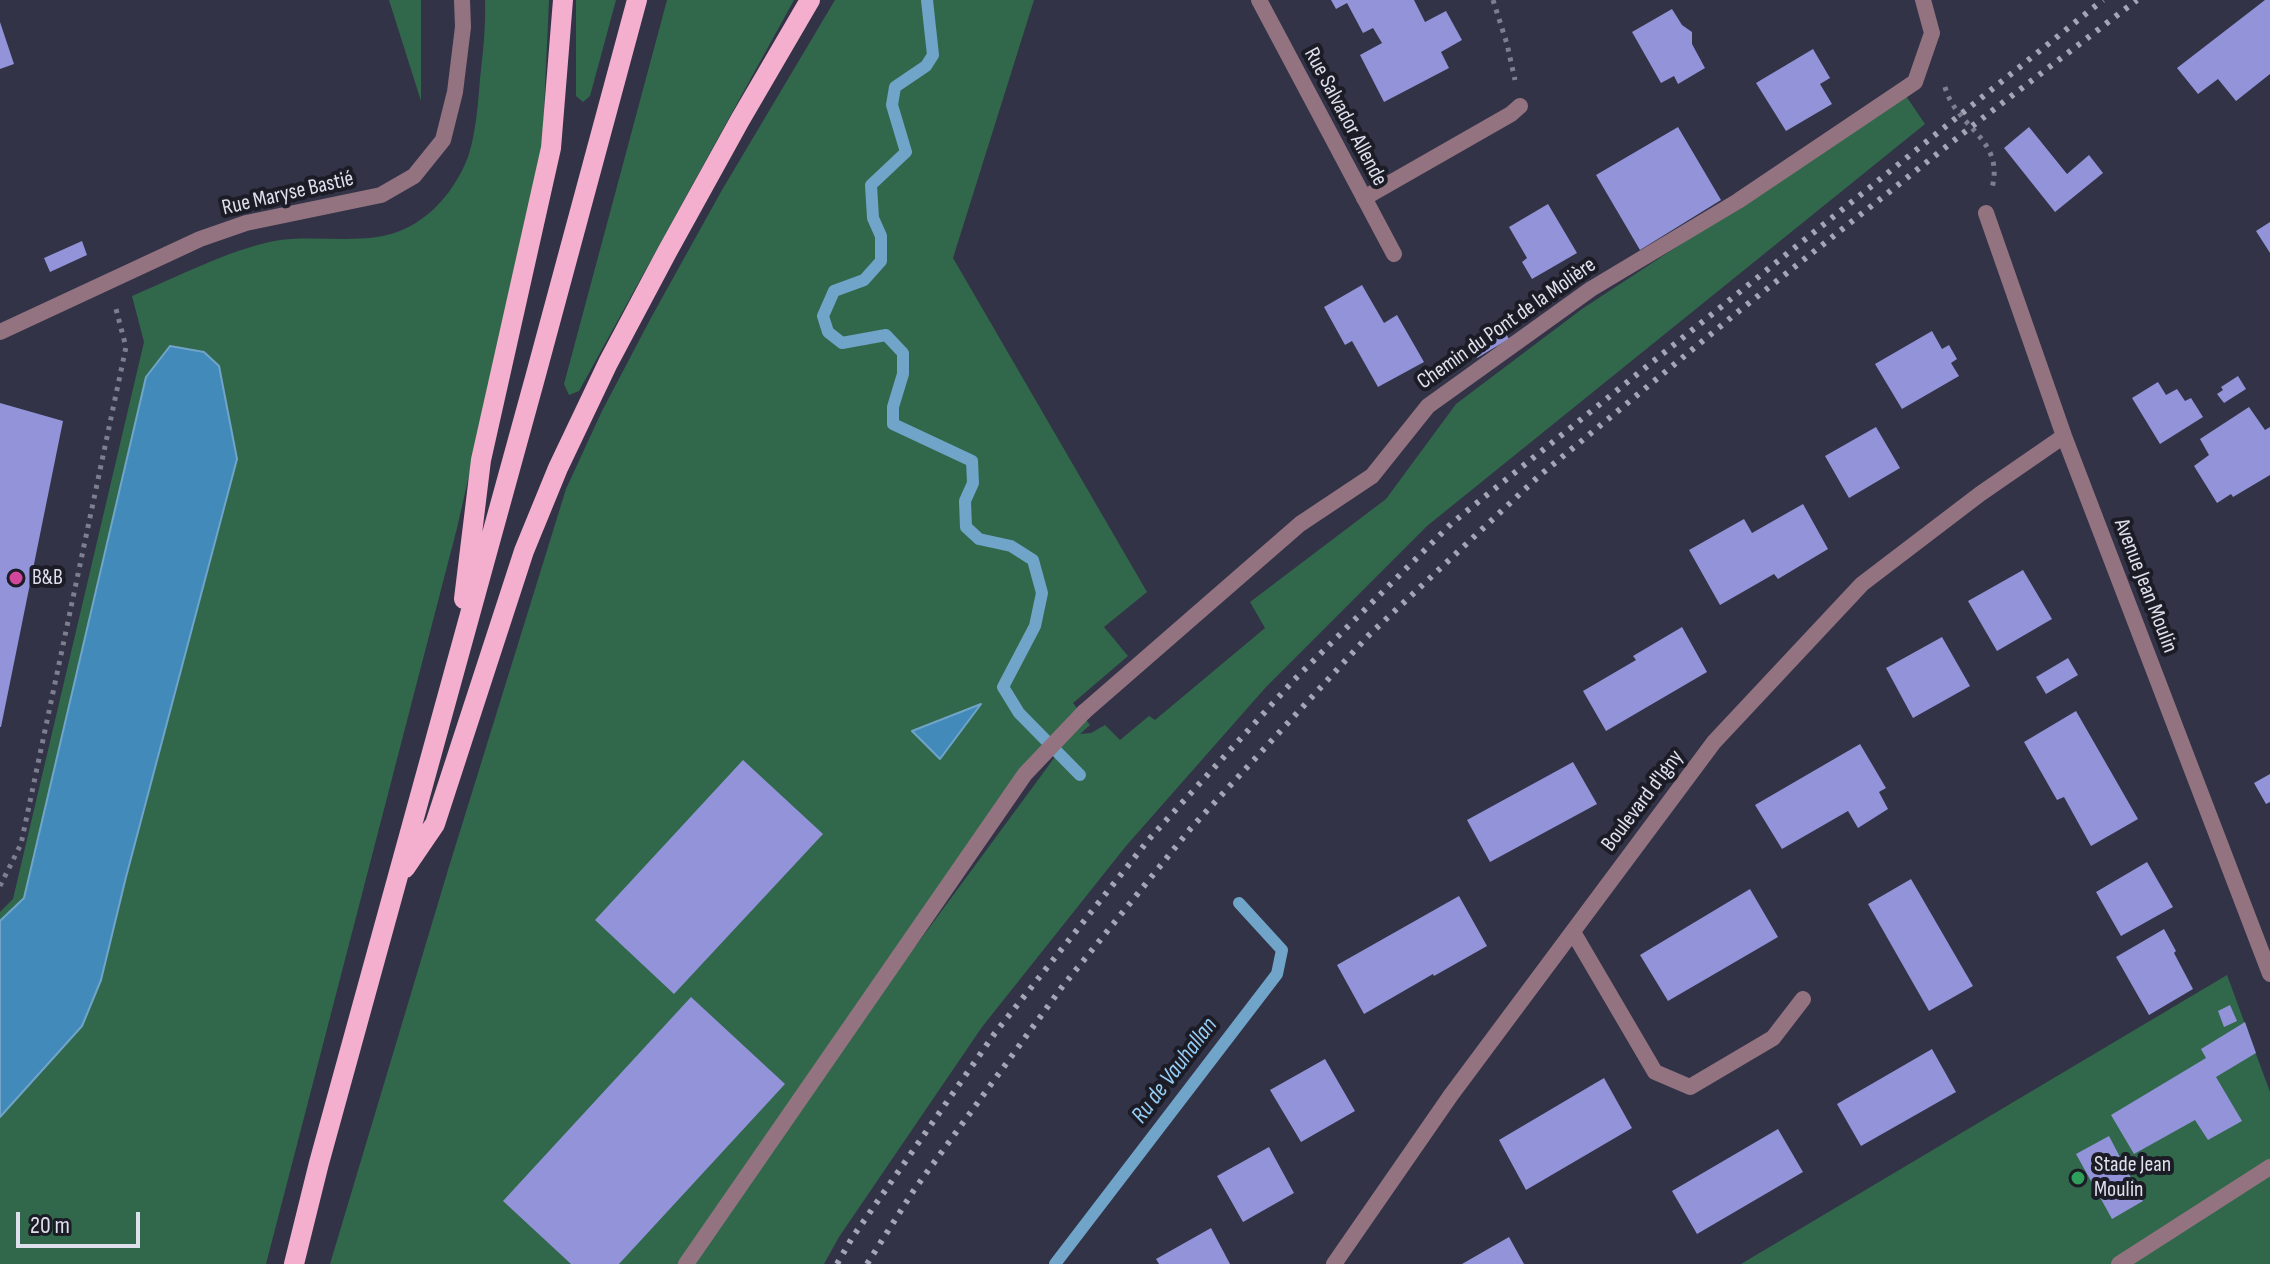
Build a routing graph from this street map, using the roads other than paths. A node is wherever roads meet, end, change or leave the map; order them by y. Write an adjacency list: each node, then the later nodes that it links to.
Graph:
1 (462, 0): 11 (street, Rue Maryse Bastié)
2 (563, 0): 13 (main road)
3 (637, 0): 13 (main road)
4 (810, 0): 14 (main road)
5 (1259, 0): 8 (street, Rue Salvador Allende)
6 (1923, 0): 20 (street, Chemin du Pont de la Molière)
7 (1520, 106): 8 (street)
8 (1364, 198): 10 (street, Rue Salvador Allende)
9 (1986, 213): 12 (street, Avenue Jean Moulin)
10 (1394, 254)
11 (0, 332)
12 (2064, 436): 15 (street, Boulevard d'Igny); 16 (street, Avenue Jean Moulin)
13 (456, 664): 14 (main road)
14 (396, 881): 19 (main road)
15 (1573, 932): 17 (street); 21 (street, Boulevard d'Igny)
16 (2270, 974)
17 (1803, 999)
18 (2270, 1167): 22 (street)
19 (294, 1264)
20 (686, 1264)
21 (1334, 1264)
22 (2119, 1264)

